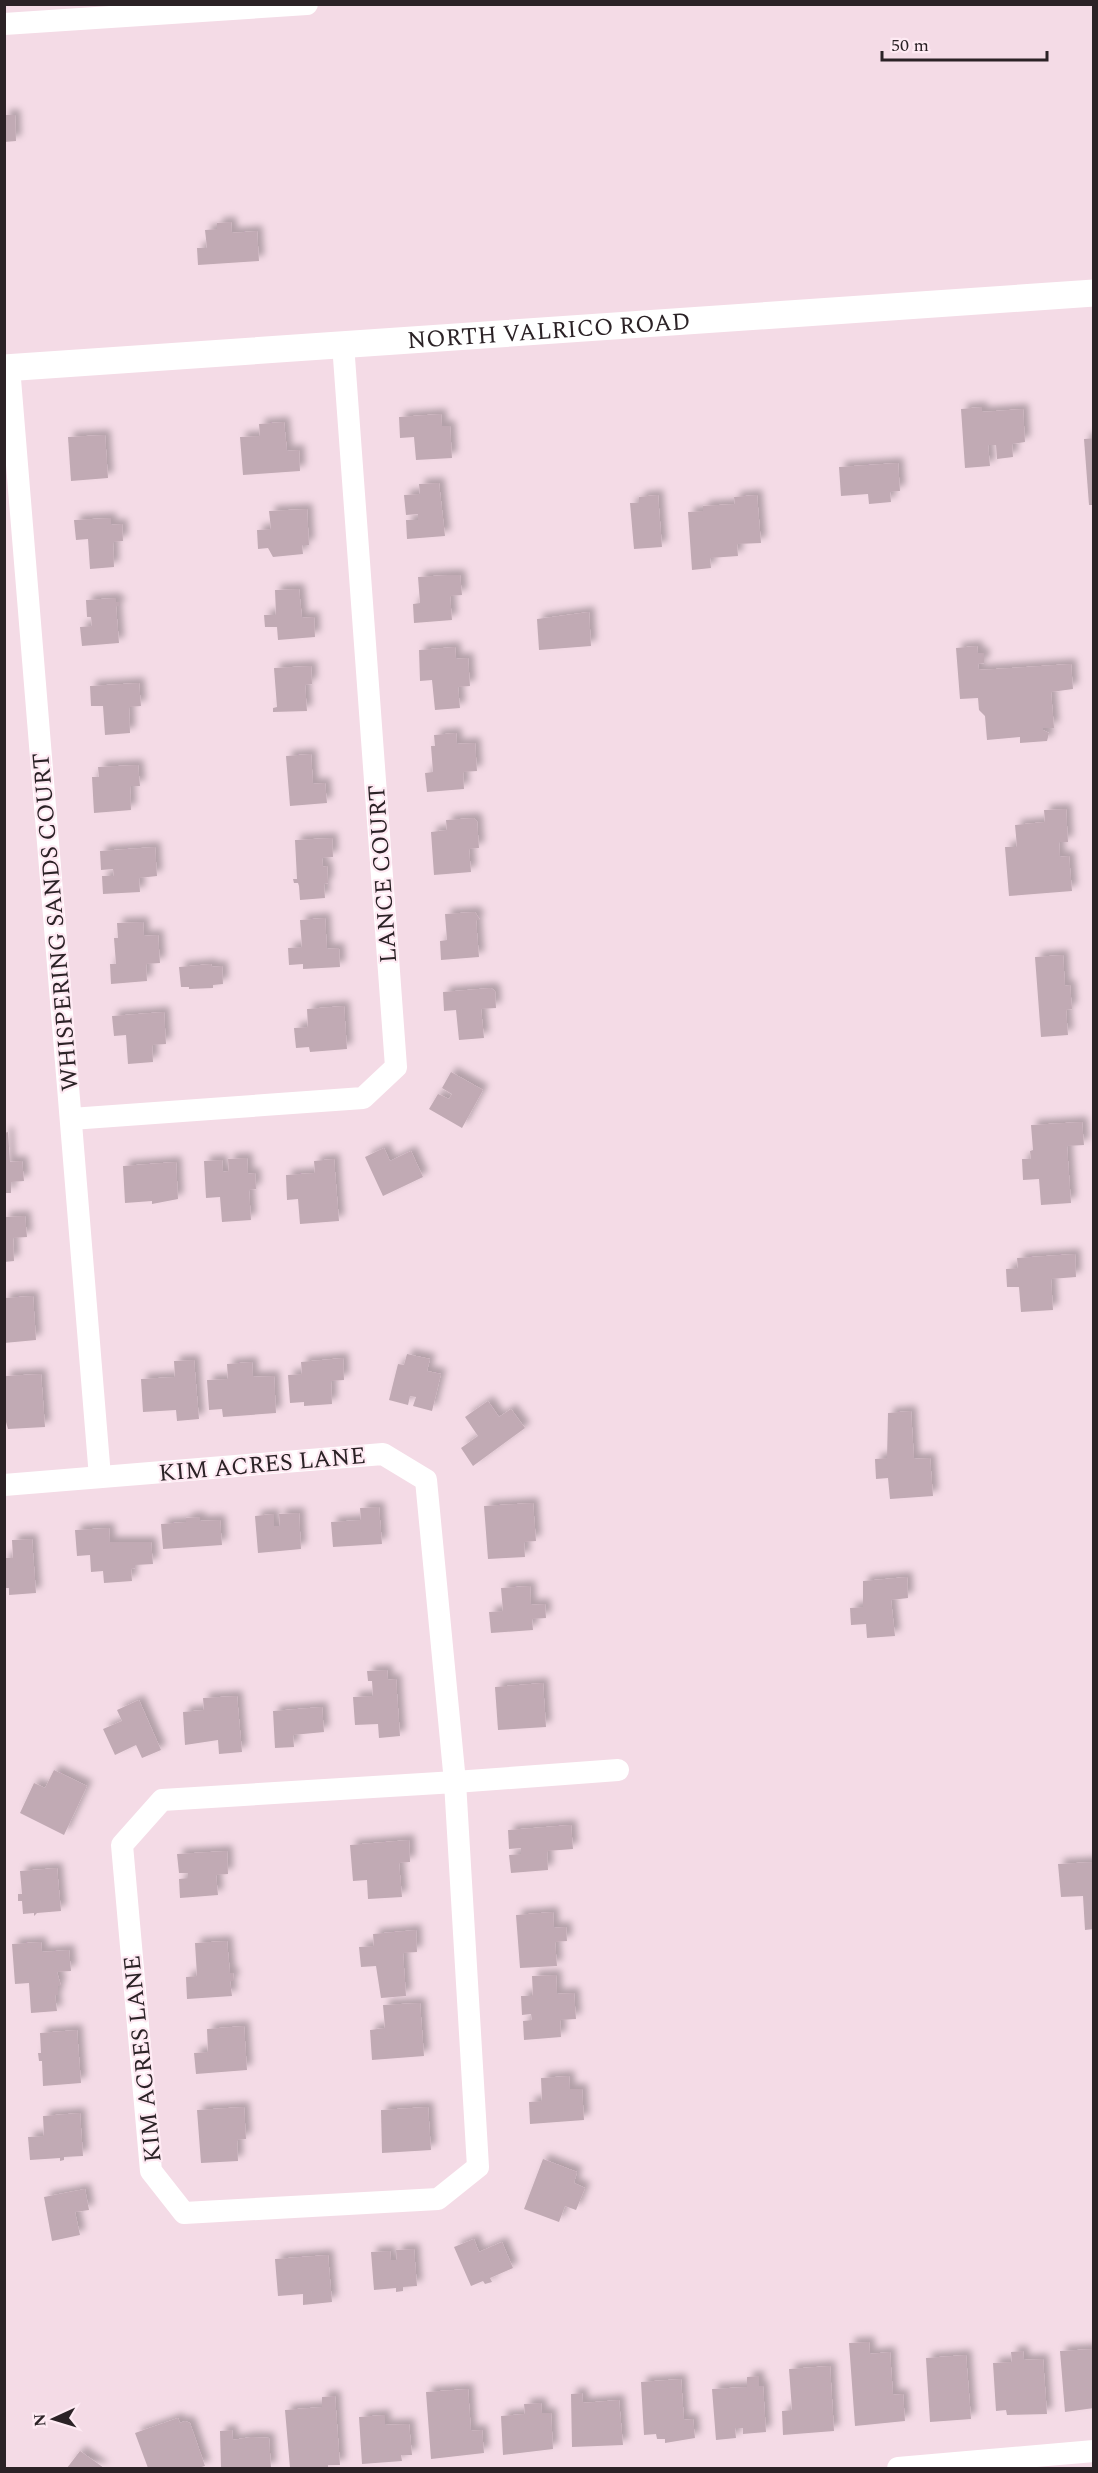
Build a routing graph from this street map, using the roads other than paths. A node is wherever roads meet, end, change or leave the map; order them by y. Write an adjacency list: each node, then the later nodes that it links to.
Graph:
1 (307, 4): 2 (street)
2 (4, 24)
3 (1094, 293): 4 (street, NORTH VALRICO ROAD)
4 (343, 344): 5 (street, NORTH VALRICO ROAD); 6 (street, LANCE COURT)
5 (7, 368): 6 (street, WHISPERING SANDS COURT)
6 (71, 1119): 7 (street, WHISPERING SANDS COURT)
7 (100, 1477): 8 (street, KIM ACRES LANE); 10 (street, KIM ACRES LANE)
8 (4, 1485)
9 (618, 1770): 10 (street, KIM ACRES LANE)
10 (455, 1782): 10 (street, KIM ACRES LANE)
11 (1094, 2451): 12 (street)
12 (898, 2469)

